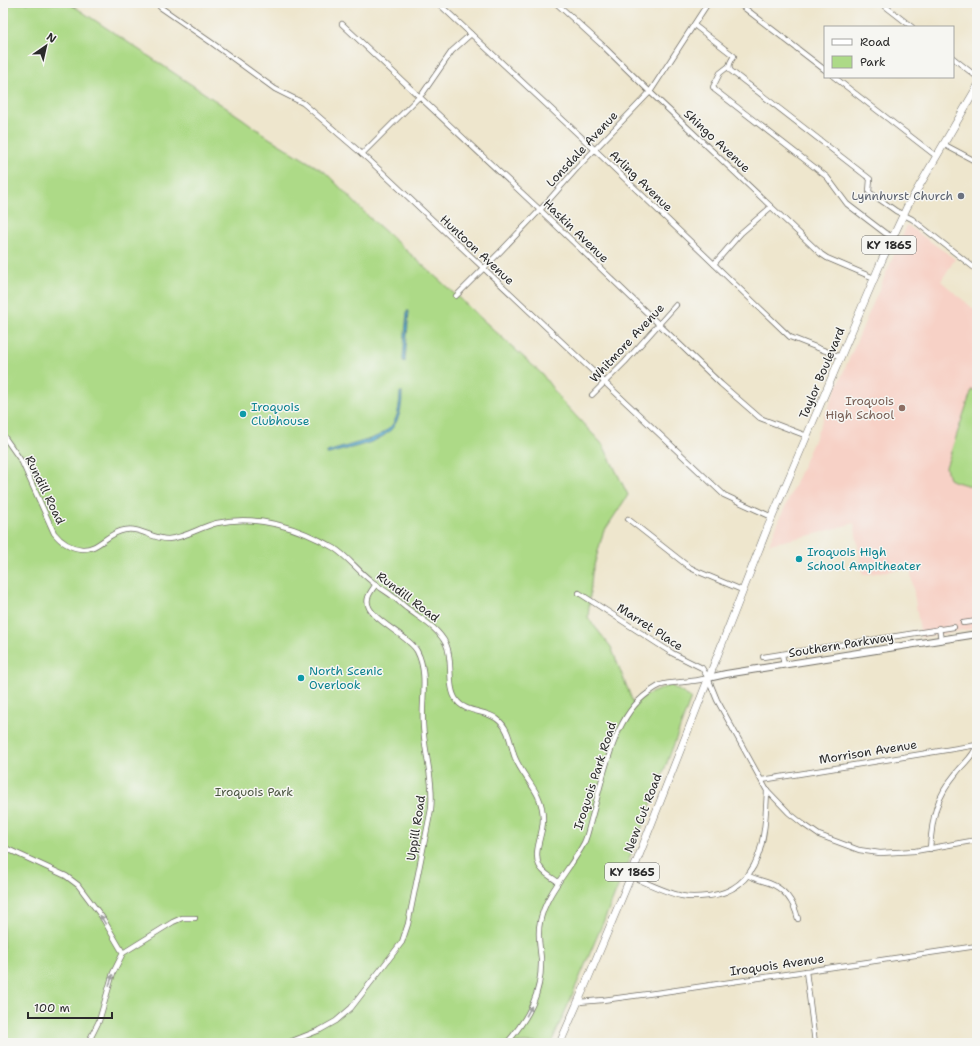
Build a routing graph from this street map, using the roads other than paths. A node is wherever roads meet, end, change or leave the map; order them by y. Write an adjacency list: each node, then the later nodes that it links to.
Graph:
1 (438, 3): 10 (street, Arling Avenue)
2 (556, 3): 17 (street, Shingo Avenue)
3 (708, 3): 8 (street, Lonsdale Avenue)
4 (738, 3): 13 (street)
5 (881, 3): 9 (street)
6 (159, 5): 21 (street, Huntoon Avenue)
7 (342, 24): 18 (street, Haskin Avenue)
8 (694, 25): 12 (street); 17 (street, Lonsdale Avenue)
9 (911, 26)
10 (471, 34): 18 (street); 20 (street, Arling Avenue)
11 (954, 59): 14 (street)
12 (729, 66): 26 (street); 27 (street)
13 (824, 69)
14 (977, 77)
15 (835, 78): 22 (street)
16 (977, 87): 19 (main road, Taylor Boulevard / KY 1865)
17 (650, 92): 20 (street, Lonsdale Avenue); 24 (street, Shingo Avenue)
18 (420, 96): 21 (street); 25 (street, Haskin Avenue)
19 (943, 144): 22 (main road, Taylor Boulevard / KY 1865); 23 (street)
20 (594, 149): 25 (street, Lonsdale Avenue); 28 (street, Arling Avenue)
21 (362, 154): 29 (street, Huntoon Avenue)
22 (936, 156): 26 (main road, Taylor Boulevard / KY 1865)
23 (977, 162)
24 (771, 207): 28 (street); 31 (street, Shingo Avenue)
25 (540, 210): 29 (street, Lonsdale Avenue); 34 (street, Haskin Avenue)
26 (903, 215): 27 (main road, Taylor Boulevard / KY 1865); 30 (street)
27 (893, 237): 31 (main road, Taylor Boulevard / KY 1865)
28 (714, 264): 35 (street, Arling Avenue)
29 (483, 269): 32 (street, Lonsdale Avenue); 36 (street, Huntoon Avenue)
30 (977, 270)
31 (874, 278): 35 (main road, Taylor Boulevard / KY 1865)
32 (456, 296)
33 (676, 305): 34 (street, Whitmore Avenue)
34 (660, 324): 36 (street, Whitmore Avenue); 39 (street, Haskin Avenue)
35 (841, 357): 39 (main road, Taylor Boulevard / KY 1865)
36 (604, 383): 37 (street, Whitmore Avenue); 40 (street, Huntoon Avenue)
37 (592, 395)
38 (3, 435): 42 (street, Rundill Road)
39 (807, 436): 40 (main road, Taylor Boulevard / KY 1865)
40 (772, 516): 43 (main road, Taylor Boulevard / KY 1865)
41 (628, 519): 43 (street)
42 (376, 584): 63 (street, Rundill Road); 71 (street, Uppill Road)
43 (742, 590): 54 (main road, Taylor Boulevard / KY 1865)
44 (579, 593): 54 (street, Marret Place)
45 (977, 621): 46 (street)
46 (963, 623)
47 (954, 627): 48 (street)
48 (939, 628): 50 (street); 51 (street)
49 (977, 634): 50 (main road, Southern Parkway)
50 (941, 640): 53 (main road, Southern Parkway)
51 (782, 654): 52 (street); 53 (street)
52 (763, 657)
53 (784, 665): 54 (main road, Southern Parkway)
54 (708, 678): 56 (street); 62 (main road, New Cut Road / KY 1865); 63 (street, Iroquois Park Road)
55 (977, 745): 56 (street, Morrison Avenue); 60 (street)
56 (762, 780): 57 (street)
57 (767, 790): 60 (street); 61 (street)
58 (977, 840): 60 (street)
59 (3, 847): 67 (street, one-way to 59)
60 (930, 849)
61 (747, 875): 62 (street); 65 (street)
62 (631, 876): 69 (main road, New Cut Road / KY 1865)
63 (558, 882): 72 (street, one-way to 63)
64 (195, 918): 67 (street)
65 (798, 919)
66 (977, 946): 68 (street, Iroquois Avenue)
67 (123, 953): 70 (street, one-way to 67)
68 (806, 971): 69 (street, Iroquois Avenue); 74 (street)
69 (579, 1002): 73 (main road, New Cut Road / KY 1865)
70 (88, 1043)
71 (287, 1043)
72 (507, 1043)
73 (560, 1043)
74 (815, 1043)

